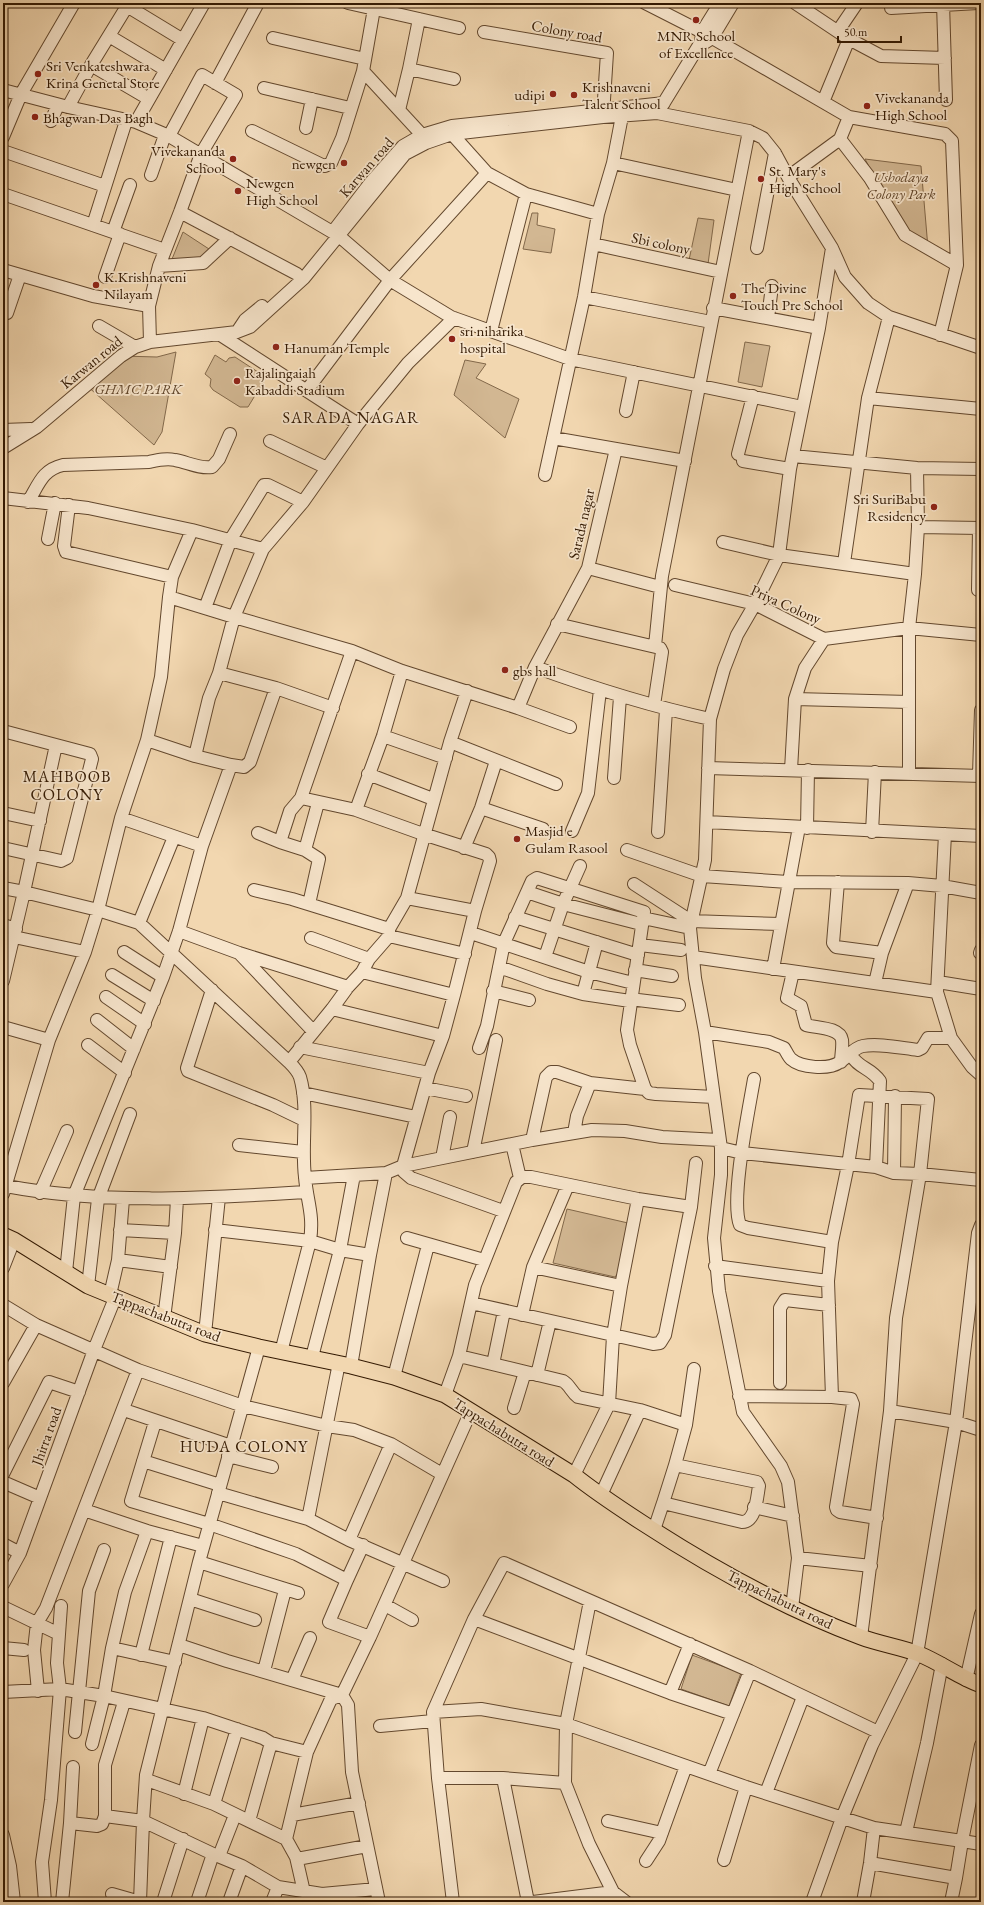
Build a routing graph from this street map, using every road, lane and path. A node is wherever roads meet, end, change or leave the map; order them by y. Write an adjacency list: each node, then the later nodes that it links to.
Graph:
1 (74, 3): 33 (street)
2 (258, 3): 30 (street)
3 (348, 3): 13 (street)
4 (645, 3): 21 (street)
5 (720, 3): 21 (street)
6 (733, 3): 21 (street)
7 (857, 3): 17 (street)
8 (978, 3): 10 (street)
9 (128, 4): 19 (street); 23 (street)
10 (943, 4): 14 (street); 24 (street)
11 (199, 5): 23 (street)
12 (802, 5): 17 (street)
13 (374, 6): 15 (street); 25 (street)
14 (891, 8)
15 (419, 19): 16 (street); 27 (street)
16 (459, 28)
17 (838, 31): 22 (street)
18 (484, 32): 43 (street, Colony road)
19 (109, 36): 26 (street); 28 (street)
20 (273, 38): 25 (street)
21 (705, 38): 37 (street); 40 (street)
22 (849, 39): 24 (street); 37 (street)
23 (183, 40): 28 (street)
24 (945, 58): 36 (street)
25 (364, 64): 39 (street); 41 (street)
26 (91, 65): 34 (street); 38 (street)
27 (409, 69): 29 (street); 41 (street)
28 (166, 70): 34 (street)
29 (454, 79)
30 (215, 83): 51 (street); 57 (street)
31 (264, 88): 35 (street)
32 (3, 90): 33 (street)
33 (21, 94): 38 (street); 52 (street)
34 (149, 99): 46 (street)
35 (312, 99): 39 (street); 47 (street)
36 (946, 100)
37 (823, 102): 44 (street)
38 (62, 106): 45 (street); 46 (street)
39 (350, 108): 48 (street)
40 (660, 108): 42 (street, Karwan road); 49 (street, Karwan road)
41 (399, 110): 53 (street)
42 (622, 112): 43 (street, Karwan road); 58 (street)
43 (602, 113): 50 (street, Karwan road); 53 (street, Karwan road)
44 (849, 117): 54 (street); 79 (street)
45 (51, 121)
46 (131, 121): 51 (street); 63 (street)
47 (306, 128)
48 (252, 131)
49 (749, 131): 56 (street); 64 (street)
50 (452, 134): 53 (street, Karwan road); 59 (street)
51 (167, 135): 57 (street); 60 (street)
52 (3, 138)
53 (424, 139): 73 (street, Karwan road)
54 (840, 139): 61 (street); 79 (street)
55 (3, 151): 63 (street)
56 (775, 153): 61 (street); 76 (street)
57 (201, 154): 69 (street); 73 (street)
58 (613, 163): 64 (street); 70 (street)
59 (487, 173): 66 (street); 86 (street)
60 (151, 175)
61 (788, 177): 77 (street)
62 (130, 185): 68 (street)
63 (105, 186): 67 (street)
64 (737, 190): 82 (street)
65 (3, 194): 71 (street)
66 (526, 194): 70 (street); 98 (street)
67 (99, 204): 68 (street); 71 (street)
68 (120, 212): 72 (street)
69 (180, 212): 74 (street); 78 (street)
70 (598, 214): 75 (street)
71 (93, 225): 72 (street)
72 (116, 233): 78 (street); 85 (street)
73 (336, 234): 83 (street, Karwan road); 86 (street); 99 (street, Karwan road)
74 (230, 238): 80 (street); 83 (street)
75 (593, 244): 82 (street, Sbi colony); 88 (street)
76 (758, 248)
77 (832, 248): 92 (street); 97 (street)
78 (165, 250): 80 (street)
79 (958, 265): 101 (street)
80 (159, 266): 89 (street)
81 (3, 270): 84 (street)
82 (721, 272): 90 (street)
83 (297, 274): 99 (street, Karwan road)
84 (20, 275): 89 (street); 91 (street)
85 (105, 277)
86 (390, 280): 93 (street); 108 (street)
87 (772, 286): 94 (street)
88 (584, 297): 95 (street); 105 (street)
89 (149, 306): 102 (street)
90 (713, 308): 94 (street); 95 (street)
91 (3, 312)
92 (889, 317): 101 (street); 110 (street)
93 (454, 318): 98 (street); 114 (street)
94 (768, 318): 97 (street)
95 (711, 322): 107 (street)
96 (99, 326): 103 (street)
97 (819, 328): 111 (street)
98 (491, 331): 105 (street)
99 (237, 332): 100 (street, Karwan road)
100 (219, 334): 102 (street, Karwan road); 108 (street)
101 (940, 335): 104 (street)
102 (150, 342): 103 (street, Karwan road)
103 (135, 347): 115 (street, Karwan road)
104 (981, 348)
105 (570, 359): 106 (street); 118 (street)
106 (634, 372): 107 (street); 113 (street)
107 (700, 384): 109 (street); 123 (street)
108 (307, 390): 114 (street)
109 (753, 396): 111 (street); 127 (street)
110 (868, 398): 112 (street); 124 (street)
111 (802, 407): 122 (street)
112 (981, 409)
113 (626, 411)
114 (358, 424): 125 (street)
115 (32, 429): 116 (street); 120 (street, Karwan road)
116 (3, 430)
117 (230, 434): 131 (street)
118 (553, 438): 121 (street); 129 (street)
119 (270, 441): 125 (street)
120 (3, 448)
121 (616, 449): 123 (street); 144 (street, Sarada nagar)
122 (793, 456): 124 (street); 127 (street)
123 (685, 461): 148 (street)
124 (857, 461): 126 (street); 143 (street)
125 (327, 468): 132 (street)
126 (917, 468): 128 (street); 135 (street)
127 (790, 469): 142 (street)
128 (981, 469)
129 (544, 475)
130 (3, 498): 131 (street)
131 (28, 502): 133 (street)
132 (303, 502): 139 (street); 141 (street)
133 (55, 503): 134 (street); 138 (street)
134 (69, 506): 137 (street); 146 (street)
135 (918, 528): 136 (street); 145 (street)
136 (980, 529): 149 (street)
137 (192, 530): 139 (street); 146 (street)
138 (48, 539)
139 (231, 539): 141 (street); 152 (street)
140 (723, 542): 142 (street)
141 (263, 549): 153 (street)
142 (779, 555): 143 (street); 151 (street)
143 (844, 564): 145 (street)
144 (588, 568): 148 (street); 154 (street, Sarada nagar)
145 (915, 574): 155 (street)
146 (172, 578): 150 (street)
147 (675, 585): 151 (street, Priya Colony)
148 (660, 587): 158 (street)
149 (978, 590)
150 (169, 597): 152 (street); 177 (street)
151 (755, 604): 157 (street, Priya Colony); 173 (street)
152 (205, 608): 153 (street)
153 (234, 617): 159 (street); 162 (street)
154 (557, 624): 158 (street); 160 (street, Sarada nagar)
155 (909, 628): 156 (street, Priya Colony); 157 (street, Priya Colony); 168 (street)
156 (981, 635)
157 (824, 638): 167 (street)
158 (655, 646): 169 (street)
159 (352, 651): 161 (street); 170 (street)
160 (535, 667): 164 (street); 171 (street, Sarada nagar)
161 (402, 671): 165 (street); 176 (street)
162 (218, 673): 163 (street); 180 (street)
163 (276, 688): 170 (street); 183 (street)
164 (600, 690): 166 (street); 204 (street)
165 (467, 691): 171 (street); 178 (street)
166 (620, 697): 169 (street); 191 (street)
167 (795, 699): 168 (street); 185 (street)
168 (909, 702): 188 (street)
169 (660, 707): 173 (street); 205 (street)
170 (333, 708): 193 (street)
171 (518, 708): 174 (street)
172 (981, 710): 190 (street)
173 (710, 719): 184 (street)
174 (570, 727)
175 (3, 732): 179 (street)
176 (383, 736): 181 (street); 189 (street)
177 (147, 740): 180 (street); 199 (street)
178 (450, 742): 181 (street); 182 (street)
179 (56, 745): 200 (street); 218 (street)
180 (195, 756): 183 (street)
181 (446, 758): 194 (street)
182 (496, 761): 192 (street); 196 (street)
183 (231, 765): 213 (street)
184 (708, 768): 185 (street); 201 (street)
185 (791, 770): 186 (street)
186 (808, 770): 187 (street); 202 (street)
187 (875, 772): 188 (street); 206 (street)
188 (909, 773): 190 (street)
189 (368, 774): 194 (street); 197 (street)
190 (980, 775)
191 (614, 778)
192 (556, 784)
193 (301, 798): 195 (street); 212 (street)
194 (433, 798): 208 (street)
195 (318, 803): 197 (street); 216 (street)
196 (481, 808): 203 (street); 215 (street)
197 (356, 810): 208 (street)
198 (3, 813): 200 (street)
199 (121, 818): 211 (street); 235 (street)
200 (40, 821): 218 (street)
201 (707, 822): 202 (street); 220 (street)
202 (803, 828): 206 (street); 221 (street)
203 (543, 829)
204 (572, 830)
205 (658, 832)
206 (872, 832): 209 (street)
207 (258, 833): 212 (street)
208 (424, 834): 215 (street); 232 (street)
209 (945, 834): 210 (street); 225 (street)
210 (981, 836)
211 (174, 837): 213 (street); 239 (street)
212 (280, 842): 216 (street)
213 (202, 846): 244 (street)
214 (3, 848): 218 (street)
215 (464, 848): 236 (street)
216 (305, 850): 233 (street)
217 (627, 850): 220 (street)
218 (32, 853): 229 (street)
219 (580, 866): 227 (street)
220 (702, 876): 221 (street); 240 (street)
221 (788, 882): 222 (street); 241 (street)
222 (838, 882): 223 (street); 257 (street)
223 (908, 883): 225 (street); 257 (street)
224 (634, 884): 240 (street)
225 (942, 886): 231 (street); 275 (street)
226 (3, 888): 229 (street)
227 (570, 889): 230 (street); 234 (street); 238 (street)
228 (254, 890): 233 (street)
229 (24, 892): 235 (street); 245 (street)
230 (527, 892): 234 (street); 237 (street)
231 (981, 893)
232 (407, 898): 236 (street); 246 (street)
233 (309, 904): 246 (street)
234 (563, 904): 238 (street); 243 (street)
235 (98, 910): 239 (street); 254 (street)
236 (475, 911): 247 (street)
237 (515, 917): 243 (street); 250 (street)
238 (642, 921): 240 (street); 251 (street)
239 (140, 923): 253 (street)
240 (690, 924): 241 (street); 260 (street)
241 (780, 924): 263 (street)
242 (3, 925): 245 (street)
243 (554, 929): 249 (street); 259 (street)
244 (179, 931): 253 (street); 256 (street)
245 (15, 933): 254 (street); 271 (street)
246 (389, 933): 258 (street); 261 (street)
247 (471, 933): 250 (street); 258 (street)
248 (310, 938): 261 (street)
249 (596, 942): 251 (street); 266 (street)
250 (504, 943): 259 (street); 262 (street)
251 (639, 950): 252 (street); 264 (street)
252 (681, 950)
253 (171, 951): 270 (street); 277 (street)
254 (85, 952): 294 (street)
255 (124, 952): 270 (street)
256 (239, 953): 274 (street); 290 (street)
257 (882, 953): 273 (street)
258 (465, 954): 280 (street)
259 (545, 957): 266 (street)
260 (693, 957): 263 (street); 291 (street)
261 (369, 959): 265 (street)
262 (499, 967): 278 (street); 279 (street)
263 (773, 969): 267 (street)
264 (635, 970): 269 (street); 272 (street)
265 (362, 972): 274 (street); 280 (street)
266 (589, 972): 272 (street); 279 (street)
267 (793, 972): 273 (street); 302 (street)
268 (112, 975): 284 (street)
269 (672, 976)
270 (163, 977): 284 (street)
271 (3, 981)
272 (633, 983): 283 (street)
273 (875, 983): 275 (street)
274 (348, 987): 286 (street)
275 (938, 987): 276 (street); 293 (street)
276 (981, 989)
277 (212, 990): 301 (street); 318 (street)
278 (493, 991): 282 (street); 298 (street)
279 (583, 994): 283 (street)
280 (454, 995): 292 (street)
281 (106, 997): 288 (street)
282 (528, 1000)
283 (630, 1000): 285 (street); 309 (street)
284 (154, 1001): 288 (street)
285 (679, 1005)
286 (332, 1009): 290 (street); 292 (street)
287 (97, 1020): 299 (street)
288 (145, 1024): 299 (street)
289 (3, 1027): 294 (street)
290 (313, 1031): 297 (street)
291 (706, 1032): 302 (street); 312 (street)
292 (443, 1036): 304 (street)
293 (951, 1038): 300 (street); 305 (street)
294 (49, 1040): 341 (street)
295 (496, 1040): 326 (street)
296 (88, 1045): 303 (street)
297 (300, 1048): 301 (street); 304 (street)
298 (479, 1048)
299 (134, 1049): 303 (street)
300 (850, 1054): 302 (street); 314 (street)
301 (289, 1062): 310 (street)
302 (840, 1062)
303 (124, 1072): 344 (street)
304 (429, 1073): 308 (street)
305 (981, 1075)
306 (754, 1079): 327 (street)
307 (590, 1084): 309 (street); 320 (street); 321 (street)
308 (425, 1088): 311 (street); 316 (street)
309 (645, 1089): 312 (street)
310 (303, 1093): 316 (street); 318 (street)
311 (466, 1096)
312 (714, 1096): 323 (street)
313 (895, 1096): 314 (street); 334 (street); 335 (street)
314 (878, 1097): 330 (street); 332 (street)
315 (130, 1114): 347 (street)
316 (416, 1117): 331 (street)
317 (450, 1117): 328 (street)
318 (304, 1120): 325 (street)
319 (67, 1131): 343 (street)
320 (574, 1133): 321 (street); 323 (street)
321 (532, 1140): 322 (street)
322 (512, 1144): 326 (street); 338 (street)
323 (720, 1144): 327 (street); 365 (street)
324 (239, 1145): 325 (street)
325 (303, 1152): 337 (street)
326 (473, 1152): 328 (street)
327 (742, 1153): 330 (street); 359 (street)
328 (442, 1158): 331 (street)
329 (696, 1163): 350 (street)
330 (848, 1165): 332 (street); 359 (street)
331 (403, 1166): 333 (street); 351 (street)
332 (876, 1167): 334 (street)
333 (386, 1173): 336 (street); 362 (street)
334 (894, 1173): 335 (street)
335 (920, 1174): 339 (street); 408 (street)
336 (354, 1175): 337 (street); 361 (street)
337 (305, 1178): 342 (street)
338 (520, 1178): 340 (street); 351 (street)
339 (981, 1180)
340 (568, 1185): 349 (street); 367 (street)
341 (4, 1190): 343 (street)
342 (307, 1192): 345 (street); 358 (street)
343 (40, 1193): 344 (street)
344 (74, 1196): 347 (street); 369 (street)
345 (219, 1197): 346 (street); 354 (street)
346 (177, 1198): 348 (street); 355 (street)
347 (98, 1199): 348 (street); 371 (street)
348 (123, 1199): 353 (street, Jhirra road)
349 (638, 1200): 350 (street); 372 (street)
350 (691, 1207): 383 (street)
351 (503, 1211): 364 (street)
352 (981, 1225): 410 (street)
353 (120, 1230): 355 (street); 363 (street, Jhirra road)
354 (215, 1230): 358 (street); 382 (street)
355 (175, 1233): 366 (street)
356 (9, 1237): 368 (street); 369 (main road, Tappachabutra road)
357 (407, 1238): 360 (street)
358 (310, 1241): 361 (street); 386 (street)
359 (832, 1242): 370 (street)
360 (428, 1245): 364 (street); 395 (street)
361 (340, 1250): 362 (street); 388 (street)
362 (370, 1255): 389 (street)
363 (118, 1260): 366 (street); 373 (street, Jhirra road)
364 (484, 1260): 374 (street)
365 (715, 1266): 370 (street); 400 (street)
366 (171, 1267): 379 (street)
367 (533, 1267): 372 (street); 378 (street)
368 (3, 1268)
369 (66, 1272): 371 (main road, Tappachabutra road)
370 (828, 1281): 376 (street)
371 (88, 1286): 373 (main road, Tappachabutra road)
372 (621, 1286): 383 (street)
373 (112, 1296): 379 (main road, Tappachabutra road); 385 (street, Jhirra road)
374 (471, 1304): 377 (street); 387 (street)
375 (3, 1305): 381 (street)
376 (829, 1305): 397 (street); 401 (street)
377 (504, 1311): 378 (street); 390 (street)
378 (522, 1315): 380 (street)
379 (164, 1318): 382 (main road, Tappachabutra road)
380 (550, 1321): 383 (street); 394 (street)
381 (36, 1326): 385 (street); 396 (street)
382 (205, 1334): 384 (main road, Tappachabutra road)
383 (613, 1336): 402 (street)
384 (259, 1348): 386 (main road, Tappachabutra road); 403 (street)
385 (94, 1350): 392 (street); 398 (street, Jhirra road)
386 (281, 1352): 388 (main road, Tappachabutra road)
387 (459, 1356): 390 (street); 399 (street)
388 (312, 1357): 389 (main road, Tappachabutra road)
389 (345, 1364): 395 (main road, Tappachabutra road); 412 (street)
390 (493, 1364): 393 (street)
391 (694, 1369): 411 (street)
392 (138, 1370): 403 (street); 405 (street)
393 (525, 1372): 394 (street); 404 (street)
394 (537, 1375): 402 (street)
395 (394, 1377): 399 (main road, Tappachabutra road)
396 (3, 1383)
397 (780, 1384)
398 (79, 1392): 419 (street); 425 (street, Jhirra road)
399 (445, 1395): 407 (main road, Tappachabutra road)
400 (739, 1396): 401 (street); 429 (street)
401 (832, 1397): 430 (street)
402 (609, 1404): 406 (street); 421 (street)
403 (243, 1406): 412 (street); 415 (street)
404 (514, 1408)
405 (124, 1410): 409 (street); 428 (street)
406 (640, 1410): 411 (street); 424 (street)
407 (471, 1411): 420 (street); 421 (main road, Tappachabutra road)
408 (890, 1411): 410 (street); 430 (street)
409 (154, 1422): 415 (street); 416 (street)
410 (956, 1422): 413 (street); 471 (street)
411 (686, 1425): 417 (street)
412 (327, 1426): 414 (street); 431 (street)
413 (981, 1430)
414 (391, 1444): 420 (street); 436 (street)
415 (230, 1451): 418 (street); 423 (street)
416 (142, 1460): 423 (street); 432 (street)
417 (675, 1465): 426 (street); 427 (street)
418 (272, 1467)
419 (3, 1474)
420 (442, 1474): 444 (street)
421 (574, 1475): 424 (main road, Tappachabutra road)
422 (3, 1482): 425 (street)
423 (219, 1489): 431 (street); 432 (street)
424 (601, 1495): 433 (main road, Tappachabutra road)
425 (40, 1498): 441 (street, Jhirra road)
426 (663, 1504): 427 (street); 433 (street)
427 (754, 1507): 429 (street)
428 (84, 1510): 434 (street); 461 (street)
429 (793, 1516): 442 (street)
430 (877, 1518): 445 (street)
431 (308, 1519): 436 (street)
432 (209, 1524): 439 (street); 446 (street)
433 (654, 1530): 456 (main road, Tappachabutra road)
434 (147, 1531): 435 (street); 469 (street)
435 (172, 1537): 439 (street); 472 (street)
436 (349, 1540): 438 (street)
437 (3, 1544): 441 (street)
438 (363, 1545): 444 (street); 446 (street)
439 (203, 1546): 443 (street)
440 (104, 1550): 484 (street)
441 (20, 1553): 448 (street, Jhirra road)
442 (798, 1558): 445 (street); 456 (street)
443 (199, 1562): 449 (street); 451 (street)
444 (403, 1562): 447 (street); 453 (street)
445 (871, 1566): 465 (street)
446 (347, 1580): 463 (street)
447 (443, 1581)
448 (3, 1584)
449 (285, 1590): 450 (street); 476 (street)
450 (298, 1593)
451 (190, 1599): 459 (street); 467 (street)
452 (590, 1602): 458 (street); 466 (street); 473 (street)
453 (385, 1605): 460 (street); 463 (street)
454 (61, 1606): 462 (street)
455 (3, 1607): 461 (street)
456 (792, 1608): 465 (main road, Tappachabutra road)
457 (981, 1614): 479 (street)
458 (474, 1619): 473 (street); 492 (street)
459 (255, 1620)
460 (412, 1620)
461 (37, 1623): 462 (street); 482 (street)
462 (59, 1634): 481 (street)
463 (370, 1637): 486 (street)
464 (310, 1638): 478 (street)
465 (862, 1638): 471 (main road, Tappachabutra road)
466 (690, 1644): 477 (street); 485 (street)
467 (179, 1645): 474 (street); 476 (street)
468 (3, 1648): 470 (street)
469 (112, 1648): 472 (street); 487 (street)
470 (24, 1650)
471 (917, 1654): 475 (main road, Tappachabutra road); 498 (street)
472 (141, 1655): 474 (street)
473 (578, 1659): 485 (street); 494 (street)
474 (175, 1662): 490 (street)
475 (942, 1664): 479 (main road, Tappachabutra road); 526 (street)
476 (264, 1671): 478 (street)
477 (750, 1671): 488 (street); 491 (street)
478 (292, 1680): 486 (street)
479 (966, 1680): 480 (main road, Tappachabutra road)
480 (981, 1685)
481 (60, 1689): 482 (street); 484 (street); 513 (street)
482 (38, 1691): 483 (street)
483 (3, 1692)
484 (80, 1692): 487 (street); 497 (street)
485 (670, 1693): 491 (street)
486 (342, 1694): 502 (street); 515 (street)
487 (104, 1696): 489 (street); 500 (street)
488 (803, 1696): 498 (street); 511 (street)
489 (124, 1702): 490 (street); 519 (street)
490 (162, 1709): 493 (street); 508 (street)
491 (733, 1714): 505 (street)
492 (433, 1717): 494 (street); 495 (street); 506 (street)
493 (203, 1718): 496 (street); 512 (street)
494 (566, 1724): 503 (street); 509 (street)
495 (380, 1726)
496 (237, 1729): 499 (street); 516 (street)
497 (75, 1732)
498 (878, 1732): 520 (street)
499 (271, 1743): 502 (street); 522 (street)
500 (92, 1744)
501 (981, 1745): 531 (street)
502 (307, 1752): 518 (street)
503 (686, 1766): 505 (street); 527 (street)
504 (73, 1767): 514 (street)
505 (709, 1774): 510 (street)
506 (438, 1778): 507 (street); 555 (street)
507 (504, 1778): 509 (street); 556 (street)
508 (147, 1780): 512 (street); 521 (street)
509 (565, 1783): 544 (street)
510 (746, 1787): 511 (street); 536 (street)
511 (766, 1793): 520 (street)
512 (184, 1794): 516 (street)
513 (51, 1800): 514 (street); 547 (street)
514 (71, 1802): 524 (street)
515 (358, 1803): 518 (street); 533 (street)
516 (214, 1804): 517 (street)
517 (235, 1815): 522 (street); 534 (street)
518 (292, 1815): 529 (street)
519 (105, 1816): 521 (street); 524 (street)
520 (842, 1818): 525 (street); 559 (street)
521 (142, 1821): 530 (street); 549 (street)
522 (249, 1821): 529 (street)
523 (608, 1821): 527 (street)
524 (70, 1823): 548 (street)
525 (874, 1828): 526 (street); 538 (street)
526 (906, 1832): 531 (street)
527 (662, 1833): 537 (street)
528 (3, 1835): 546 (street)
529 (286, 1838): 535 (street)
530 (184, 1840): 534 (street); 550 (street)
531 (962, 1841): 532 (street); 540 (street)
532 (981, 1844)
533 (367, 1846): 535 (street); 542 (street)
534 (216, 1855): 539 (street); 551 (street)
535 (297, 1859): 543 (street)
536 (724, 1860)
537 (646, 1861)
538 (870, 1863): 540 (street); 560 (street)
539 (242, 1866): 541 (street); 552 (street)
540 (956, 1878): 561 (street)
541 (278, 1887): 543 (street); 553 (street)
542 (376, 1888): 543 (street); 554 (street)
543 (304, 1892)
544 (613, 1892): 557 (street); 558 (street)
545 (112, 1894): 549 (street)
546 (14, 1902)
547 (44, 1902)
548 (62, 1902)
549 (140, 1902)
550 (163, 1902)
551 (196, 1902)
552 (229, 1902)
553 (272, 1902)
554 (379, 1902)
555 (453, 1902)
556 (528, 1902)
557 (533, 1902)
558 (626, 1902)
559 (812, 1902)
560 (863, 1902)
561 (951, 1902)

